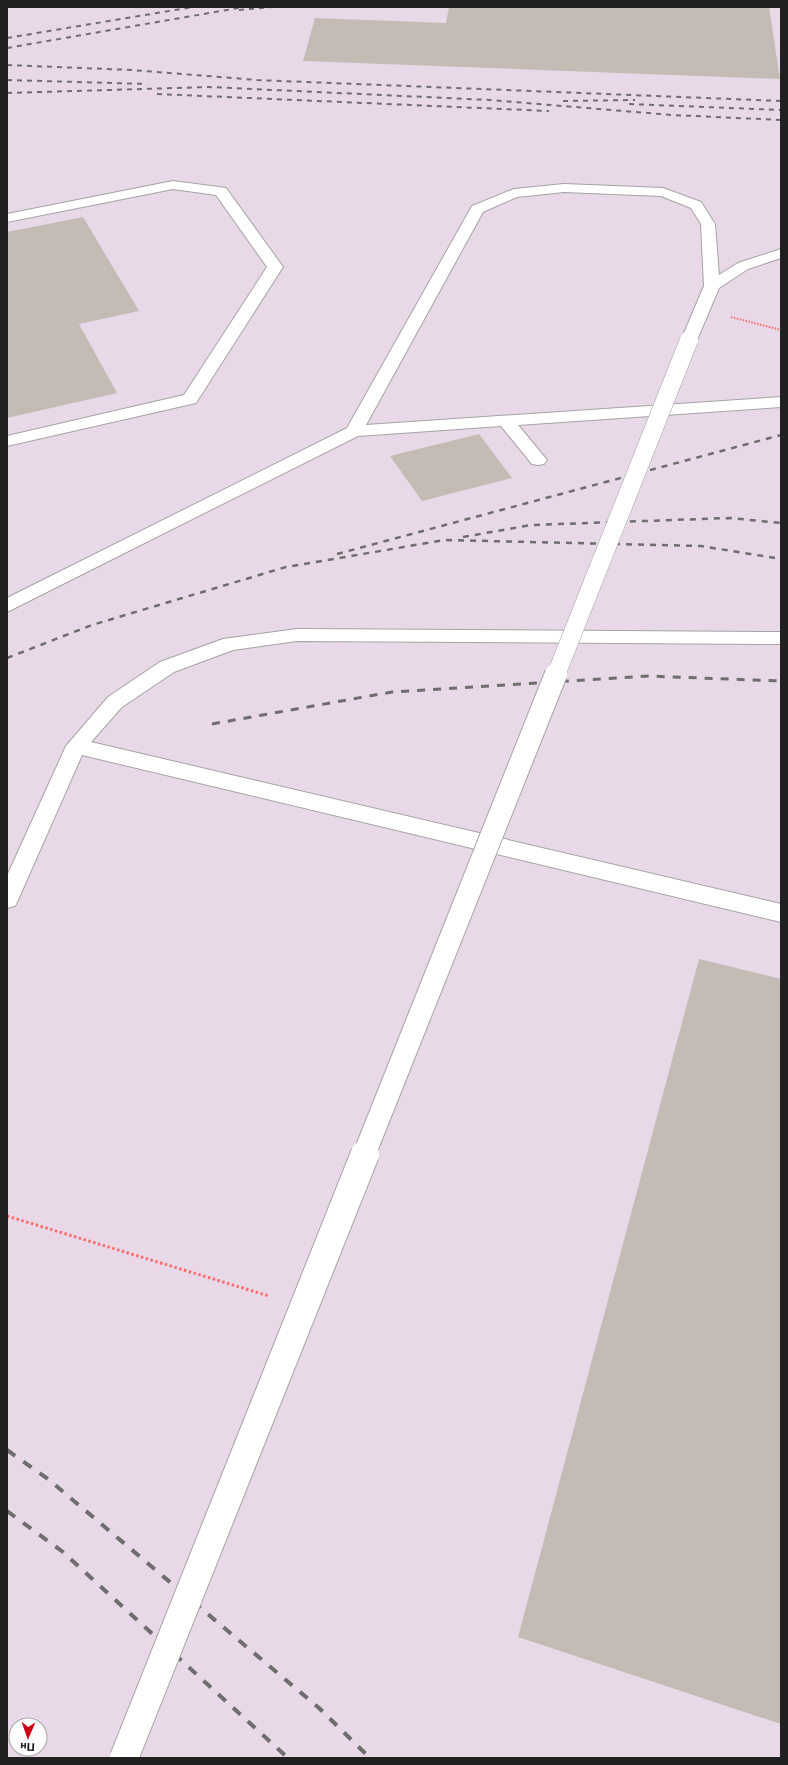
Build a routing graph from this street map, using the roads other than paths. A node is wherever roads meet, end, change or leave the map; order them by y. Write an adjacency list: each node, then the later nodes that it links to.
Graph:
1 (7, 218): 7 (lane)
2 (781, 253): 3 (lane)
3 (712, 286): 6 (lane); 14 (lane, bridge)
4 (781, 402): 5 (lane)
5 (505, 420): 6 (lane); 8 (lane)
6 (354, 431): 9 (lane)
7 (7, 442)
8 (538, 460)
9 (7, 606)
10 (781, 638): 11 (lane)
11 (76, 746): 12 (lane); 13 (lane)
12 (7, 900)
13 (781, 913)
14 (124, 1758)

